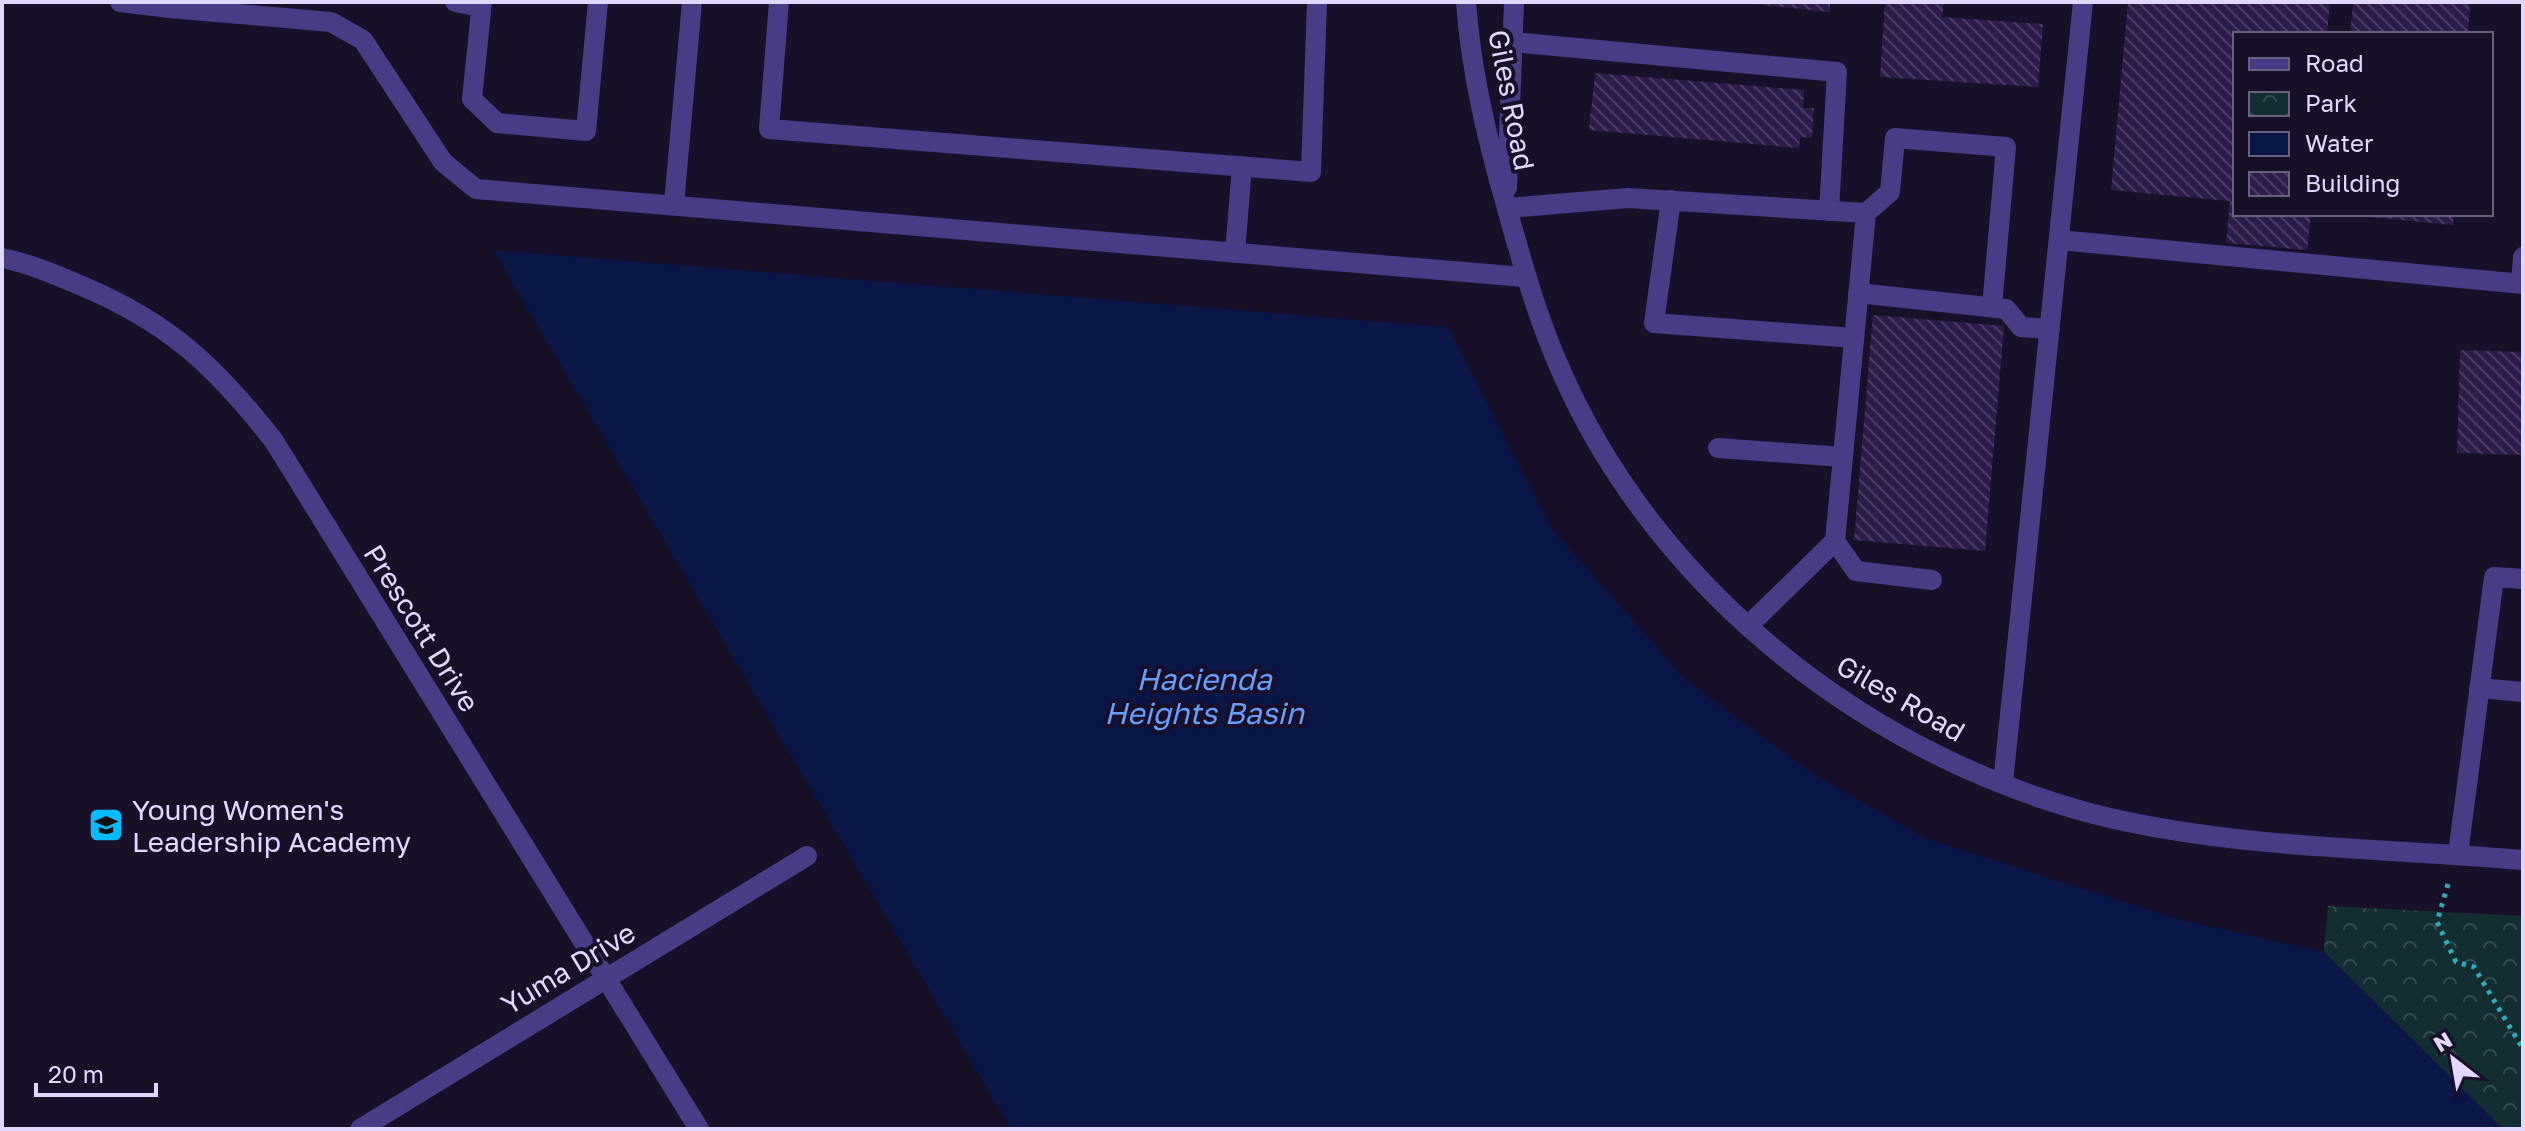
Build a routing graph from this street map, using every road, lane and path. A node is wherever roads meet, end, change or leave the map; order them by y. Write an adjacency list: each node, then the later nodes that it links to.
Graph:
1 (120, 2): 10 (street)
2 (455, 2): 11 (street)
3 (598, 2): 11 (street)
4 (692, 2): 15 (street)
5 (779, 2): 13 (street)
6 (1317, 2): 13 (street)
7 (1466, 2): 16 (street, Giles Road)
8 (1514, 2): 12 (street, Giles Road)
9 (2083, 2): 19 (street)
10 (170, 5): 15 (street)
11 (482, 5)
12 (1512, 42): 16 (street, Giles Road); 17 (street)
13 (1242, 166): 20 (street)
14 (1671, 200): 16 (street); 17 (street); 28 (street)
15 (674, 204): 20 (street)
16 (1507, 208): 23 (street, Giles Road)
17 (1829, 211): 18 (street)
18 (1866, 213): 25 (street); 26 (street)
19 (2059, 240): 24 (street); 27 (street)
20 (1235, 253): 23 (street)
21 (2523, 257): 24 (street)
22 (2, 258): 41 (street, Prescott Drive)
23 (1524, 277): 34 (street, Giles Road)
24 (2522, 284)
25 (1858, 293): 26 (street); 28 (street)
26 (1992, 307): 27 (street)
27 (2050, 329): 37 (street)
28 (1854, 338): 30 (street)
29 (1718, 448): 30 (street)
30 (1843, 457): 31 (street)
31 (1835, 541): 33 (street); 34 (street)
32 (2523, 579): 35 (street)
33 (1932, 580)
34 (1749, 625): 37 (street, Giles Road)
35 (2479, 688): 36 (street); 38 (street)
36 (2523, 692)
37 (2003, 783): 38 (street, Giles Road)
38 (2458, 854): 40 (street, Giles Road); 42 (path)
39 (807, 856): 41 (street, Yuma Drive)
40 (2523, 860)
41 (605, 978): 43 (street, Yuma Drive); 44 (street, Prescott Drive)
42 (2523, 1049)
43 (360, 1129)
44 (699, 1129)

